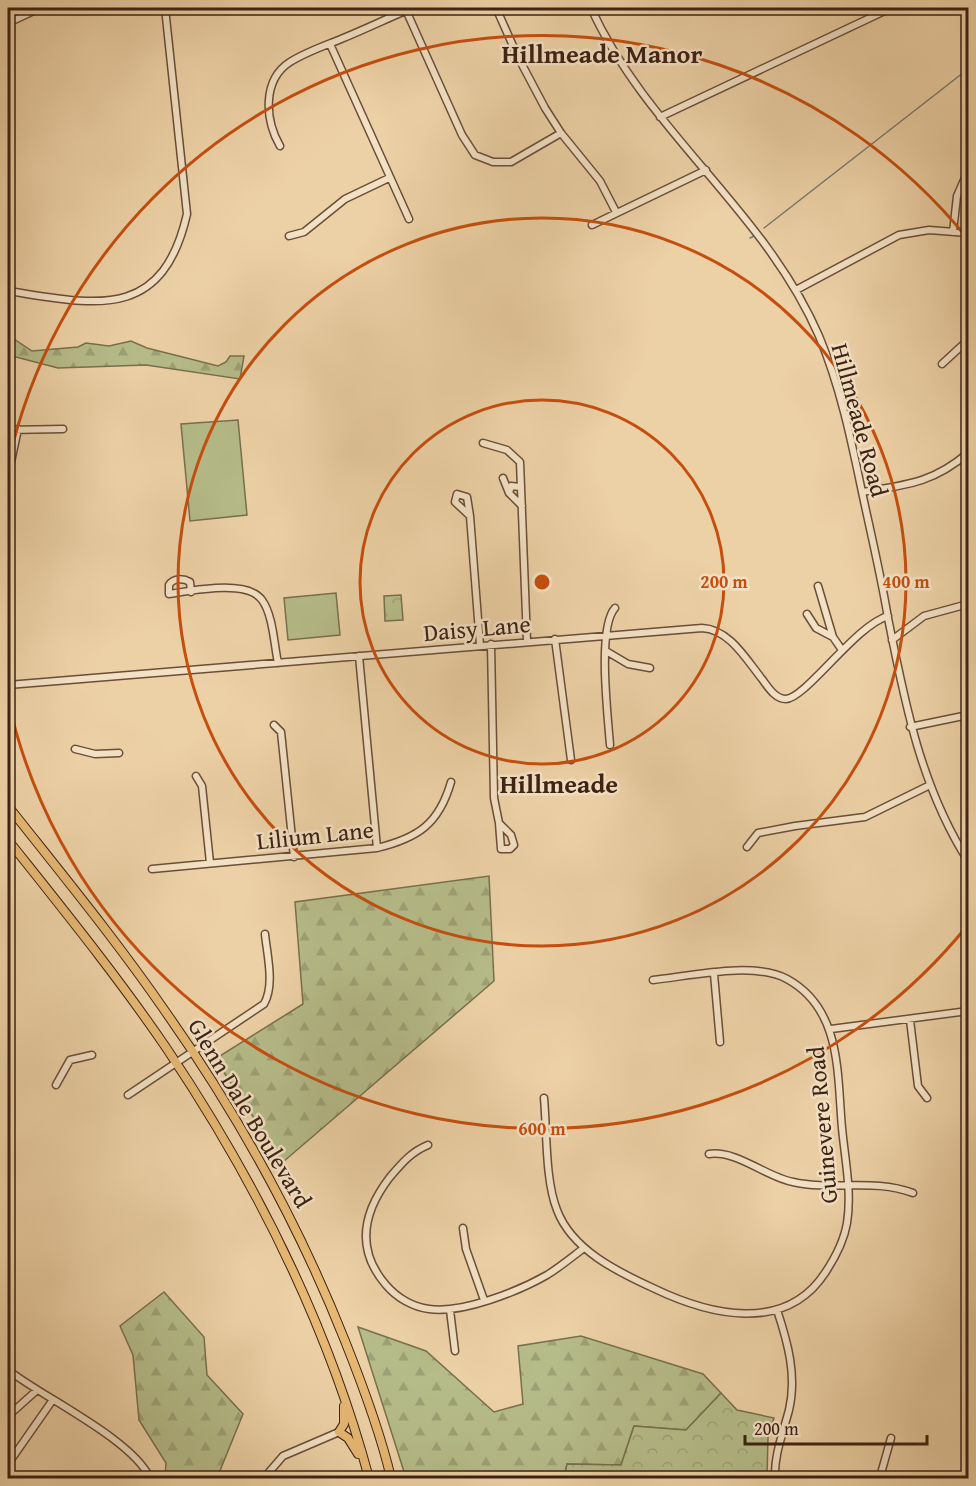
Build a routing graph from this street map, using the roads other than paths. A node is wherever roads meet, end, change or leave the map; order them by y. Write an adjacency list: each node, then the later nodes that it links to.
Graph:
1 (40, 8): 7 (street)
2 (165, 8): 22 (street)
3 (591, 8): 9 (street, Hillmeade Road)
4 (891, 8): 9 (street)
5 (405, 9): 8 (street); 10 (street)
6 (497, 10): 10 (street)
7 (8, 23)
8 (330, 44): 11 (street); 14 (street)
9 (660, 117): 12 (street, Hillmeade Road)
10 (561, 133): 15 (street)
11 (280, 146)
12 (706, 170): 15 (street); 21 (street, Hillmeade Road)
13 (969, 171): 18 (street)
14 (389, 178): 16 (street); 20 (street)
15 (616, 212): 17 (street)
16 (409, 219)
17 (592, 225)
18 (953, 232): 19 (street); 21 (street)
19 (969, 234)
20 (289, 236)
21 (796, 290): 33 (street, Hillmeade Road)
22 (8, 291)
23 (969, 340): 24 (street)
24 (942, 364)
25 (18, 429): 26 (street); 27 (street); 30 (street)
26 (63, 429)
27 (8, 430)
28 (483, 443): 32 (street)
29 (969, 453): 33 (street)
30 (8, 476)
31 (503, 478): 34 (street)
32 (520, 487): 34 (street); 35 (street)
33 (862, 492): 42 (street, Hillmeade Road)
34 (509, 493): 35 (street)
35 (522, 507): 47 (street)
36 (470, 516): 49 (street)
37 (818, 586): 44 (street)
38 (191, 592): 53 (street)
39 (969, 604): 46 (street)
40 (615, 608): 43 (street)
41 (807, 614): 44 (street)
42 (888, 616): 46 (street, Hillmeade Road); 50 (street, Daisy Lane)
43 (607, 635): 45 (street, Daisy Lane); 50 (street, Daisy Lane); 51 (street)
44 (833, 637): 50 (street)
45 (555, 639): 47 (street, Daisy Lane); 62 (street)
46 (892, 640): 58 (street, Hillmeade Road)
47 (527, 641): 48 (street, Daisy Lane)
48 (491, 644): 49 (street, Daisy Lane); 67 (street)
49 (480, 645): 52 (street, Daisy Lane)
50 (842, 650)
51 (606, 651): 54 (street); 59 (street)
52 (359, 656): 53 (street, Daisy Lane); 70 (street)
53 (278, 663): 55 (street, Daisy Lane)
54 (650, 668)
55 (8, 685)
56 (969, 715): 58 (street)
57 (274, 725): 71 (street)
58 (910, 727): 65 (street, Hillmeade Road)
59 (610, 745)
60 (75, 749): 61 (street)
61 (119, 753)
62 (571, 760)
63 (196, 776): 73 (street)
64 (451, 782): 70 (street, Lilium Lane)
65 (930, 785): 69 (street); 72 (street, Hillmeade Road)
66 (8, 806): 82 (main road, Glenn Dale Boulevard)
67 (499, 823)
68 (8, 840): 84 (main road, Glenn Dale Boulevard)
69 (747, 847)
70 (377, 848): 71 (street, Lilium Lane)
71 (294, 857): 73 (street, Lilium Lane)
72 (969, 861)
73 (210, 863): 74 (street, Lilium Lane)
74 (152, 869)
75 (265, 934): 82 (street)
76 (714, 974): 77 (street, Guinevere Road); 80 (street, Guinevere Road); 81 (street)
77 (653, 980)
78 (969, 1011): 79 (street)
79 (910, 1020): 80 (street); 88 (street)
80 (831, 1029): 91 (street, Guinevere Road)
81 (720, 1042)
82 (192, 1052): 84 (street); 112 (main road, Glenn Dale Boulevard)
83 (92, 1055): 85 (street)
84 (177, 1064): 86 (street); 101 (main road, Glenn Dale Boulevard)
85 (56, 1085)
86 (128, 1095)
87 (544, 1098): 94 (street, Guinevere Road)
88 (927, 1098)
89 (428, 1145): 96 (street)
90 (709, 1155): 91 (street)
91 (848, 1185): 92 (street); 97 (street, Guinevere Road)
92 (913, 1193)
93 (463, 1228): 95 (street)
94 (584, 1248): 95 (street); 97 (street, Guinevere Road)
95 (484, 1300): 96 (street)
96 (450, 1310): 98 (street)
97 (777, 1310): 113 (street)
98 (455, 1351)
99 (8, 1370): 100 (street)
100 (36, 1391): 102 (street); 103 (street)
101 (344, 1399): 104 (main road); 106 (main road, Glenn Dale Boulevard)
102 (52, 1401): 107 (street); 109 (street)
103 (8, 1416)
104 (339, 1432): 106 (main road); 110 (street)
105 (891, 1438): 108 (street)
106 (363, 1458): 111 (main road, Glenn Dale Boulevard)
107 (8, 1464)
108 (883, 1478)
109 (150, 1479)
110 (264, 1479)
111 (369, 1479)
112 (391, 1479)
113 (775, 1479)

